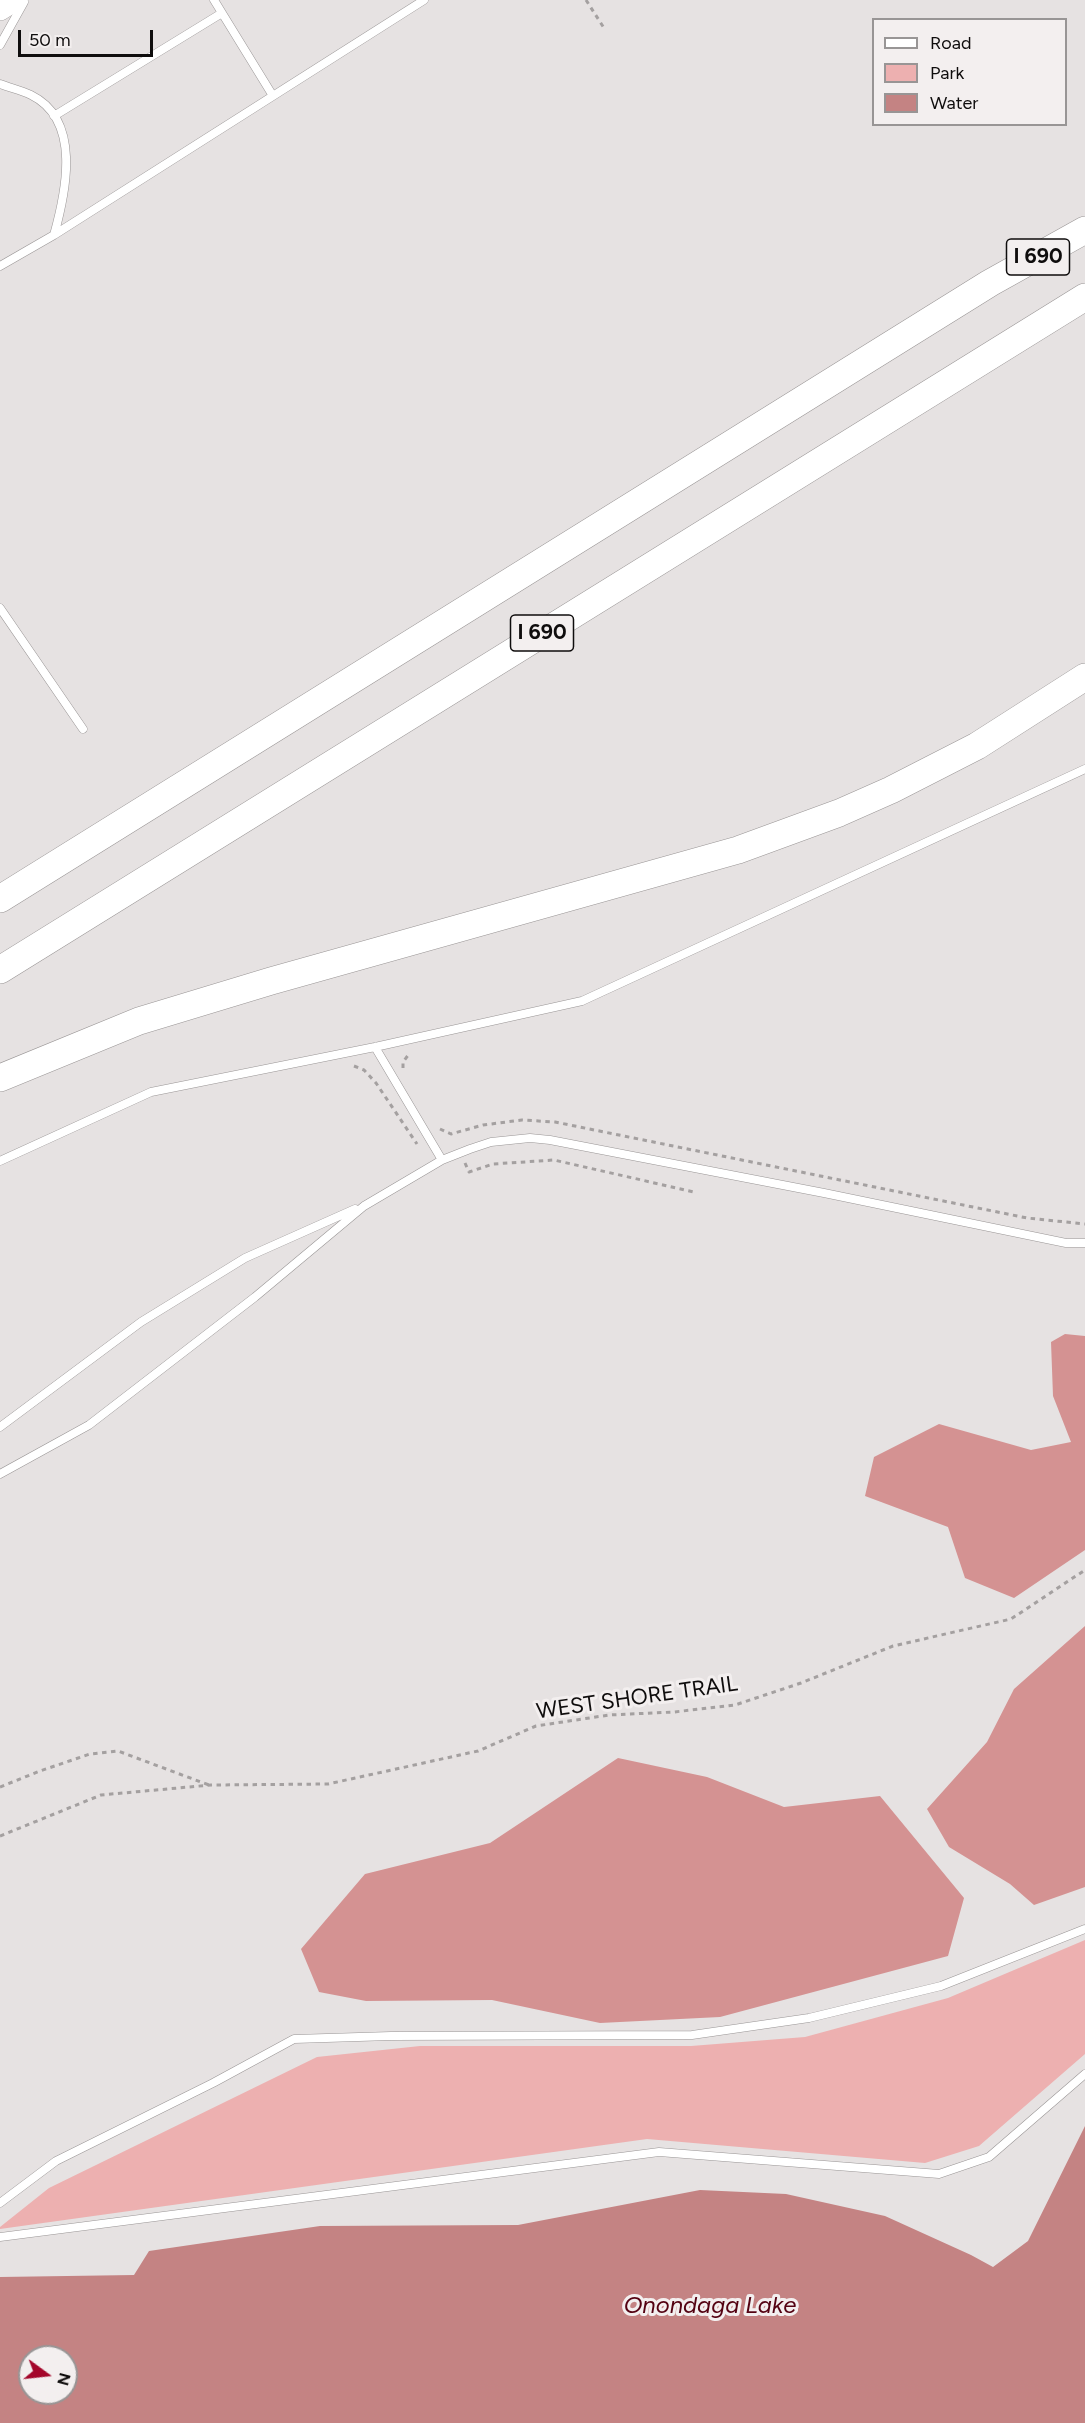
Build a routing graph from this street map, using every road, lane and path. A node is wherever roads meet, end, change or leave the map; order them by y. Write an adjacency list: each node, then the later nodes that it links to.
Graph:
1 (16, 0): 6 (main road)
2 (25, 0): 9 (lane)
3 (214, 0): 7 (lane)
4 (424, 0): 11 (lane)
5 (586, 0): 8 (path)
6 (0, 10)
7 (222, 13): 11 (lane); 12 (lane)
8 (604, 28)
9 (0, 45)
10 (0, 84): 12 (lane)
11 (273, 96): 15 (lane)
12 (54, 116): 15 (lane)
13 (1085, 215): 17 (highway)
14 (1085, 230): 17 (highway, I 690)
15 (54, 235): 16 (lane)
16 (0, 266)
17 (990, 283): 23 (highway, I 690)
18 (1085, 297): 24 (highway, I 690)
19 (0, 608): 21 (lane)
20 (1085, 677): 26 (highway)
21 (83, 729)
22 (1085, 769): 25 (lane)
23 (0, 899)
24 (0, 970)
25 (375, 1047): 30 (lane); 31 (lane)
26 (0, 1078)
27 (457, 1133): 34 (path)
28 (451, 1134): 29 (path)
29 (460, 1153): 30 (lane); 32 (path); 35 (lane)
30 (442, 1160): 33 (lane)
31 (0, 1161)
32 (694, 1192)
33 (364, 1206): 36 (lane); 37 (lane)
34 (1085, 1224)
35 (1085, 1243)
36 (0, 1427)
37 (0, 1474)
38 (1085, 1570): 39 (path, WEST SHORE TRAIL)
39 (211, 1785): 40 (path, WEST SHORE TRAIL); 41 (path, WEST SHORE TRAIL)
40 (0, 1787)
41 (0, 1836)
42 (1085, 1929): 44 (lane)
43 (1085, 2074): 45 (lane)
44 (0, 2203)
45 (0, 2237)

